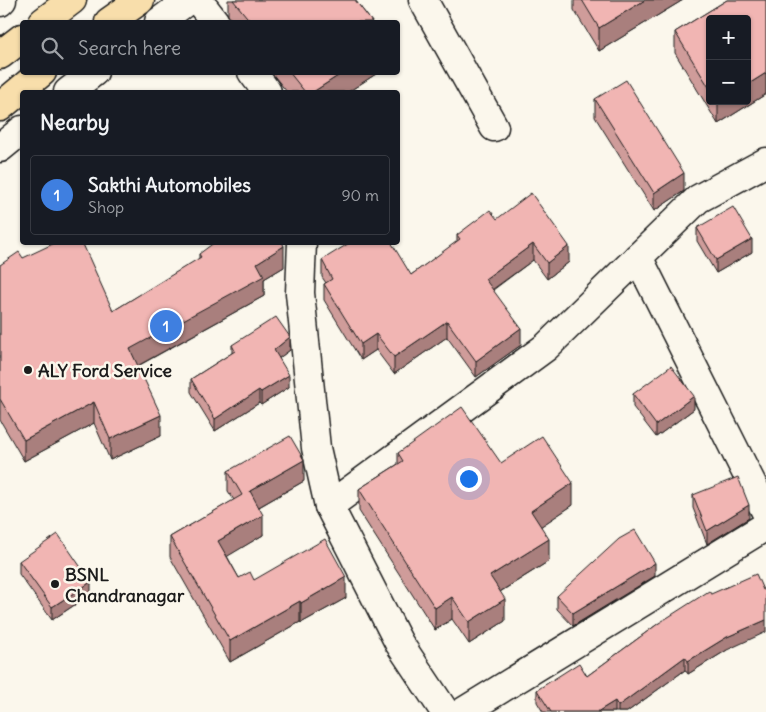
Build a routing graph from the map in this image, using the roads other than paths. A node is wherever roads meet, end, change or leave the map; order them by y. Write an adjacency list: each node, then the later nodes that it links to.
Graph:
1 (72, 0): 6 (highway)
2 (140, 0): 7 (highway)
3 (188, 0): 8 (street)
4 (198, 0): 9 (street)
5 (423, 0): 20 (street)
6 (46, 20)
7 (112, 20)
8 (162, 20)
9 (213, 20)
10 (20, 40): 11 (highway)
11 (0, 56)
12 (38, 75): 15 (highway)
13 (90, 75): 17 (street)
14 (254, 75): 18 (street)
15 (20, 90)
16 (20, 90): 19 (highway)
17 (71, 90)
18 (266, 90)
19 (0, 107)
20 (494, 127)
21 (20, 132): 22 (street)
22 (0, 148)
23 (766, 162): 25 (street)
24 (302, 245): 26 (street)
25 (638, 257): 26 (street); 27 (street)
26 (329, 506): 29 (street)
27 (766, 512)
28 (766, 526): 30 (street)
29 (445, 712)
30 (463, 712)

